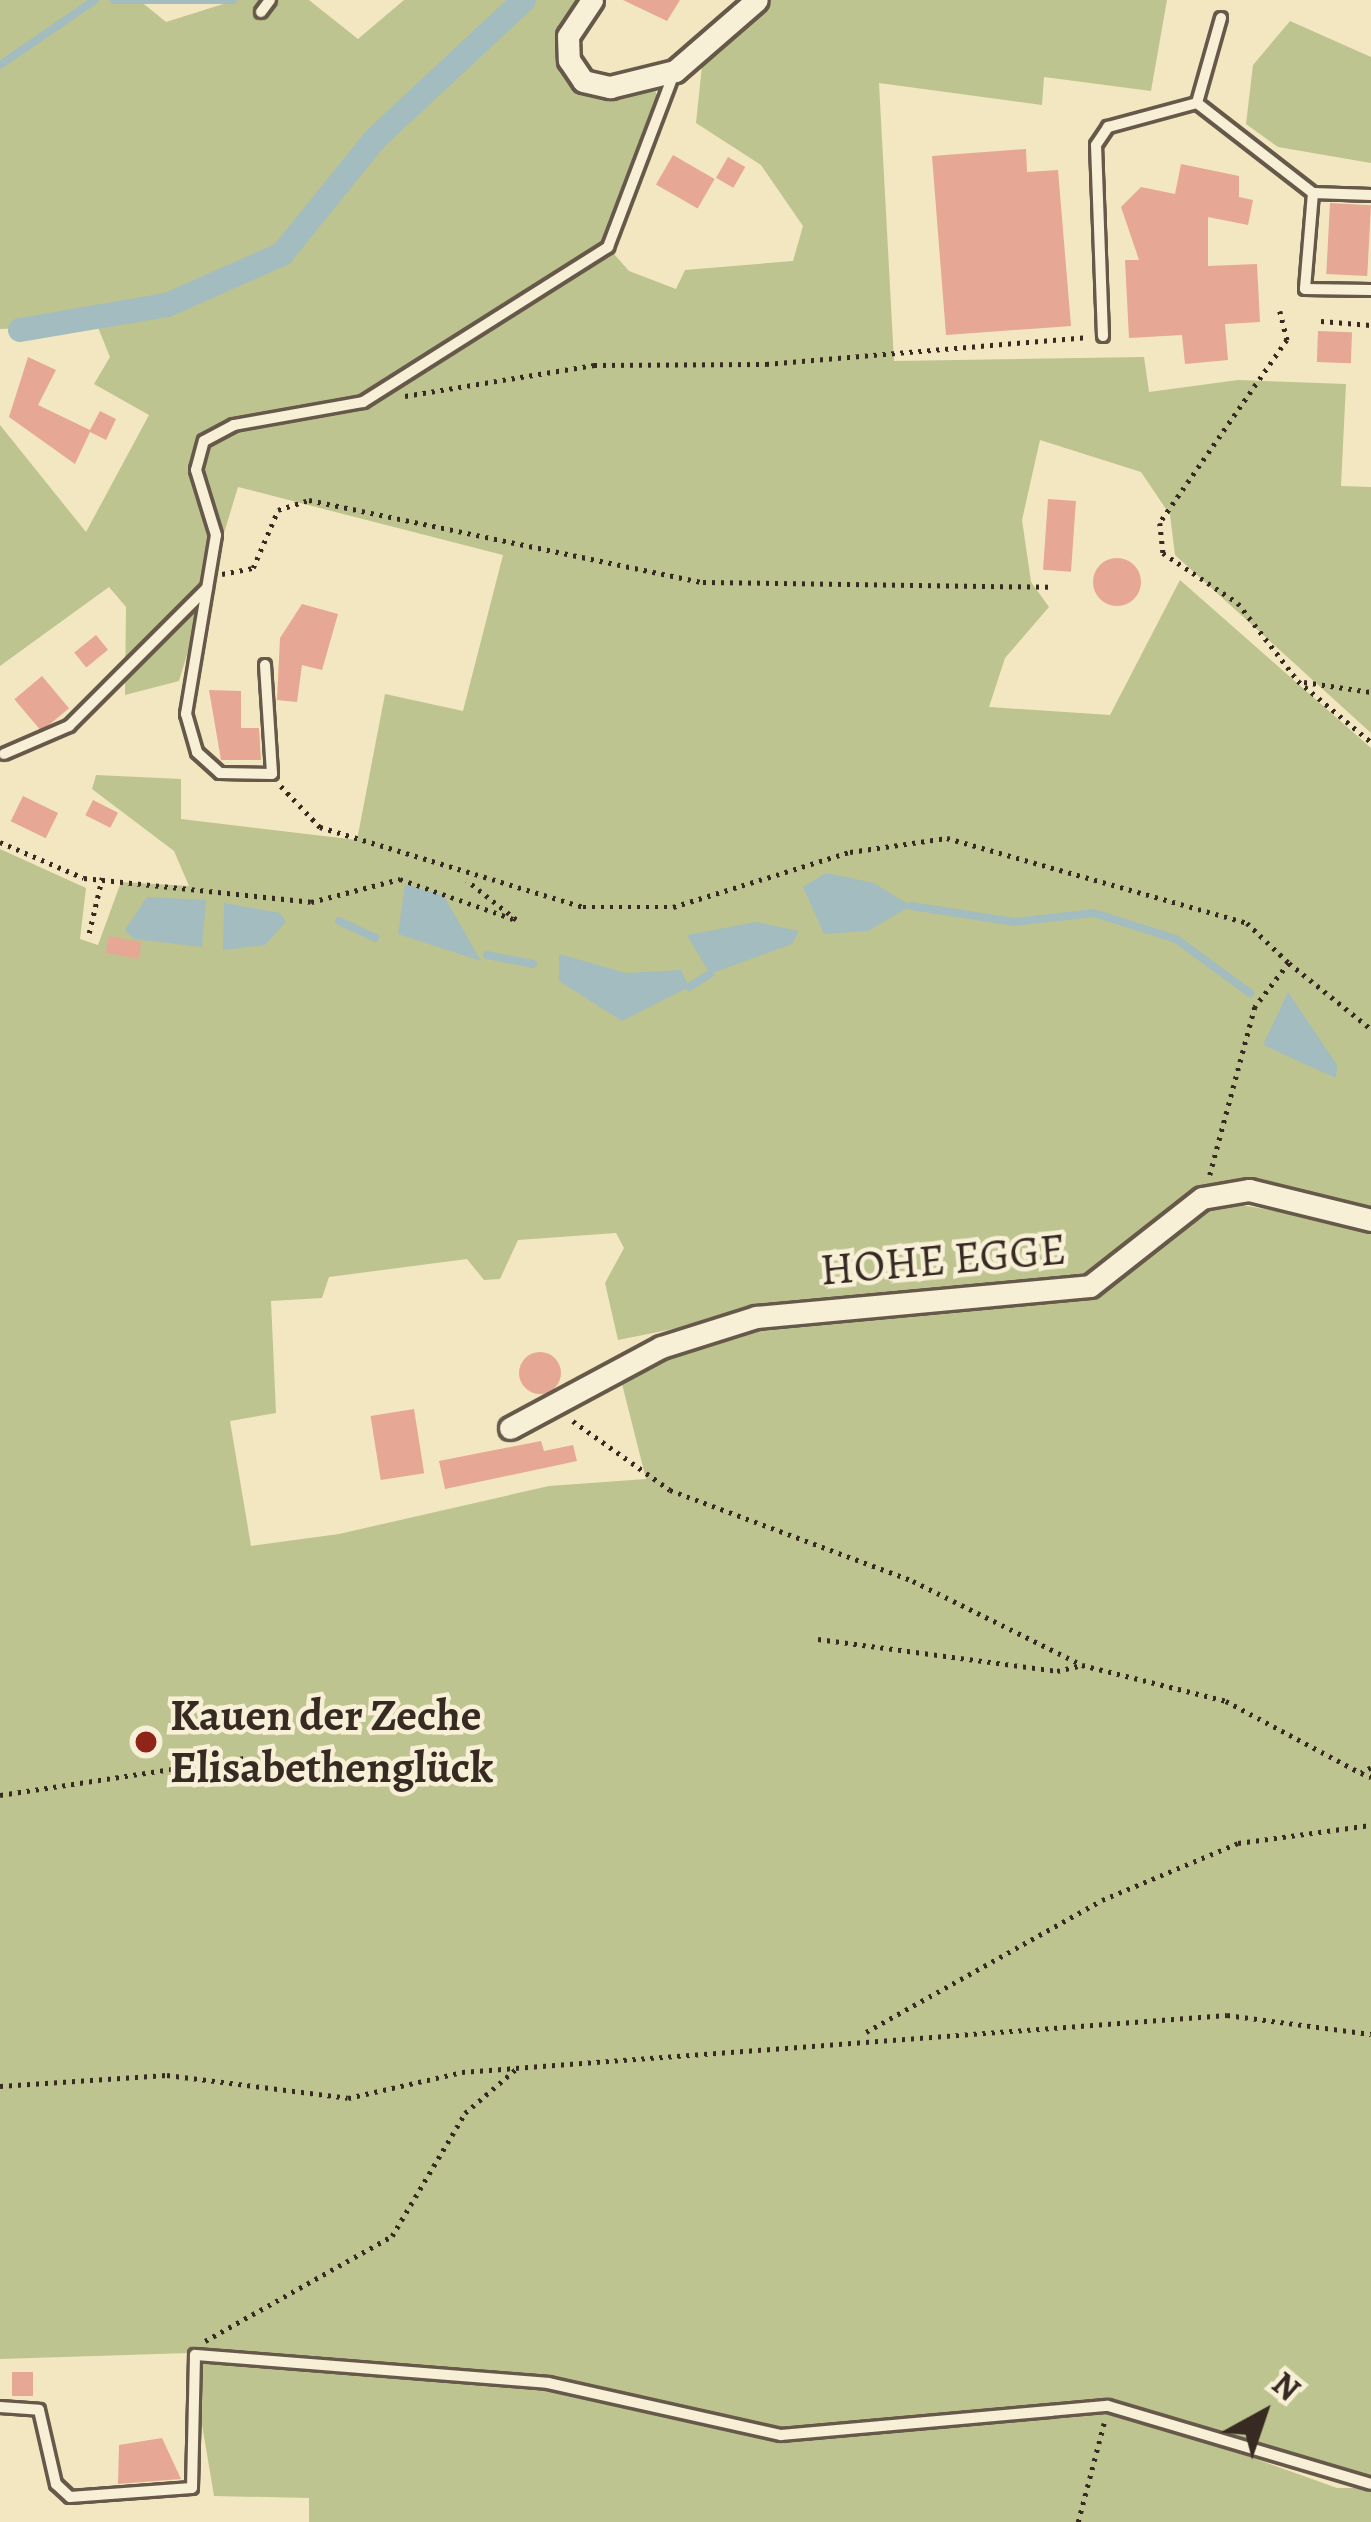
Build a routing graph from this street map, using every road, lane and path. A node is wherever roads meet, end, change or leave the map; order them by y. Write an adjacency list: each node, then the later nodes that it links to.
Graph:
1 (270, 0): 4 (lane)
2 (592, 0): 6 (street)
3 (757, 0): 6 (street)
4 (261, 11)
5 (1221, 18): 7 (lane)
6 (675, 71): 15 (lane)
7 (1197, 103): 8 (lane); 14 (lane)
8 (1312, 193): 9 (lane); 10 (lane)
9 (1371, 195)
10 (1371, 290)
11 (1280, 310): 20 (path)
12 (1321, 321): 13 (path)
13 (1371, 325)
14 (1103, 335): 15 (path)
15 (363, 403): 16 (lane)
16 (210, 570): 17 (lane); 18 (path)
17 (209, 586): 23 (lane); 24 (lane)
18 (1052, 587)
19 (266, 665): 24 (lane)
20 (1298, 681): 21 (path); 22 (path)
21 (1371, 692)
22 (1371, 742)
23 (4, 754)
24 (272, 774): 27 (path)
25 (0, 842): 26 (path)
26 (102, 878): 27 (path); 28 (path)
27 (464, 878): 29 (path)
28 (89, 933)
29 (1289, 963): 30 (path); 31 (path)
30 (1371, 1029)
31 (1202, 1198): 32 (street); 33 (street, HOHE EGGE)
32 (1371, 1220)
33 (554, 1402): 34 (street, HOHE EGGE); 36 (path)
34 (510, 1428)
35 (818, 1639): 36 (path)
36 (1082, 1665): 39 (path)
37 (246, 1758): 41 (path)
38 (1371, 1768): 39 (path)
39 (1361, 1773): 40 (path)
40 (1371, 1778)
41 (0, 1795)
42 (1371, 1825): 44 (path)
43 (1371, 2034): 44 (path)
44 (862, 2035): 45 (path)
45 (516, 2069): 46 (path); 47 (path)
46 (0, 2086)
47 (195, 2355): 48 (lane); 49 (lane)
48 (1108, 2406): 50 (lane); 51 (path)
49 (0, 2407)
50 (1371, 2484)
51 (1078, 2522)

